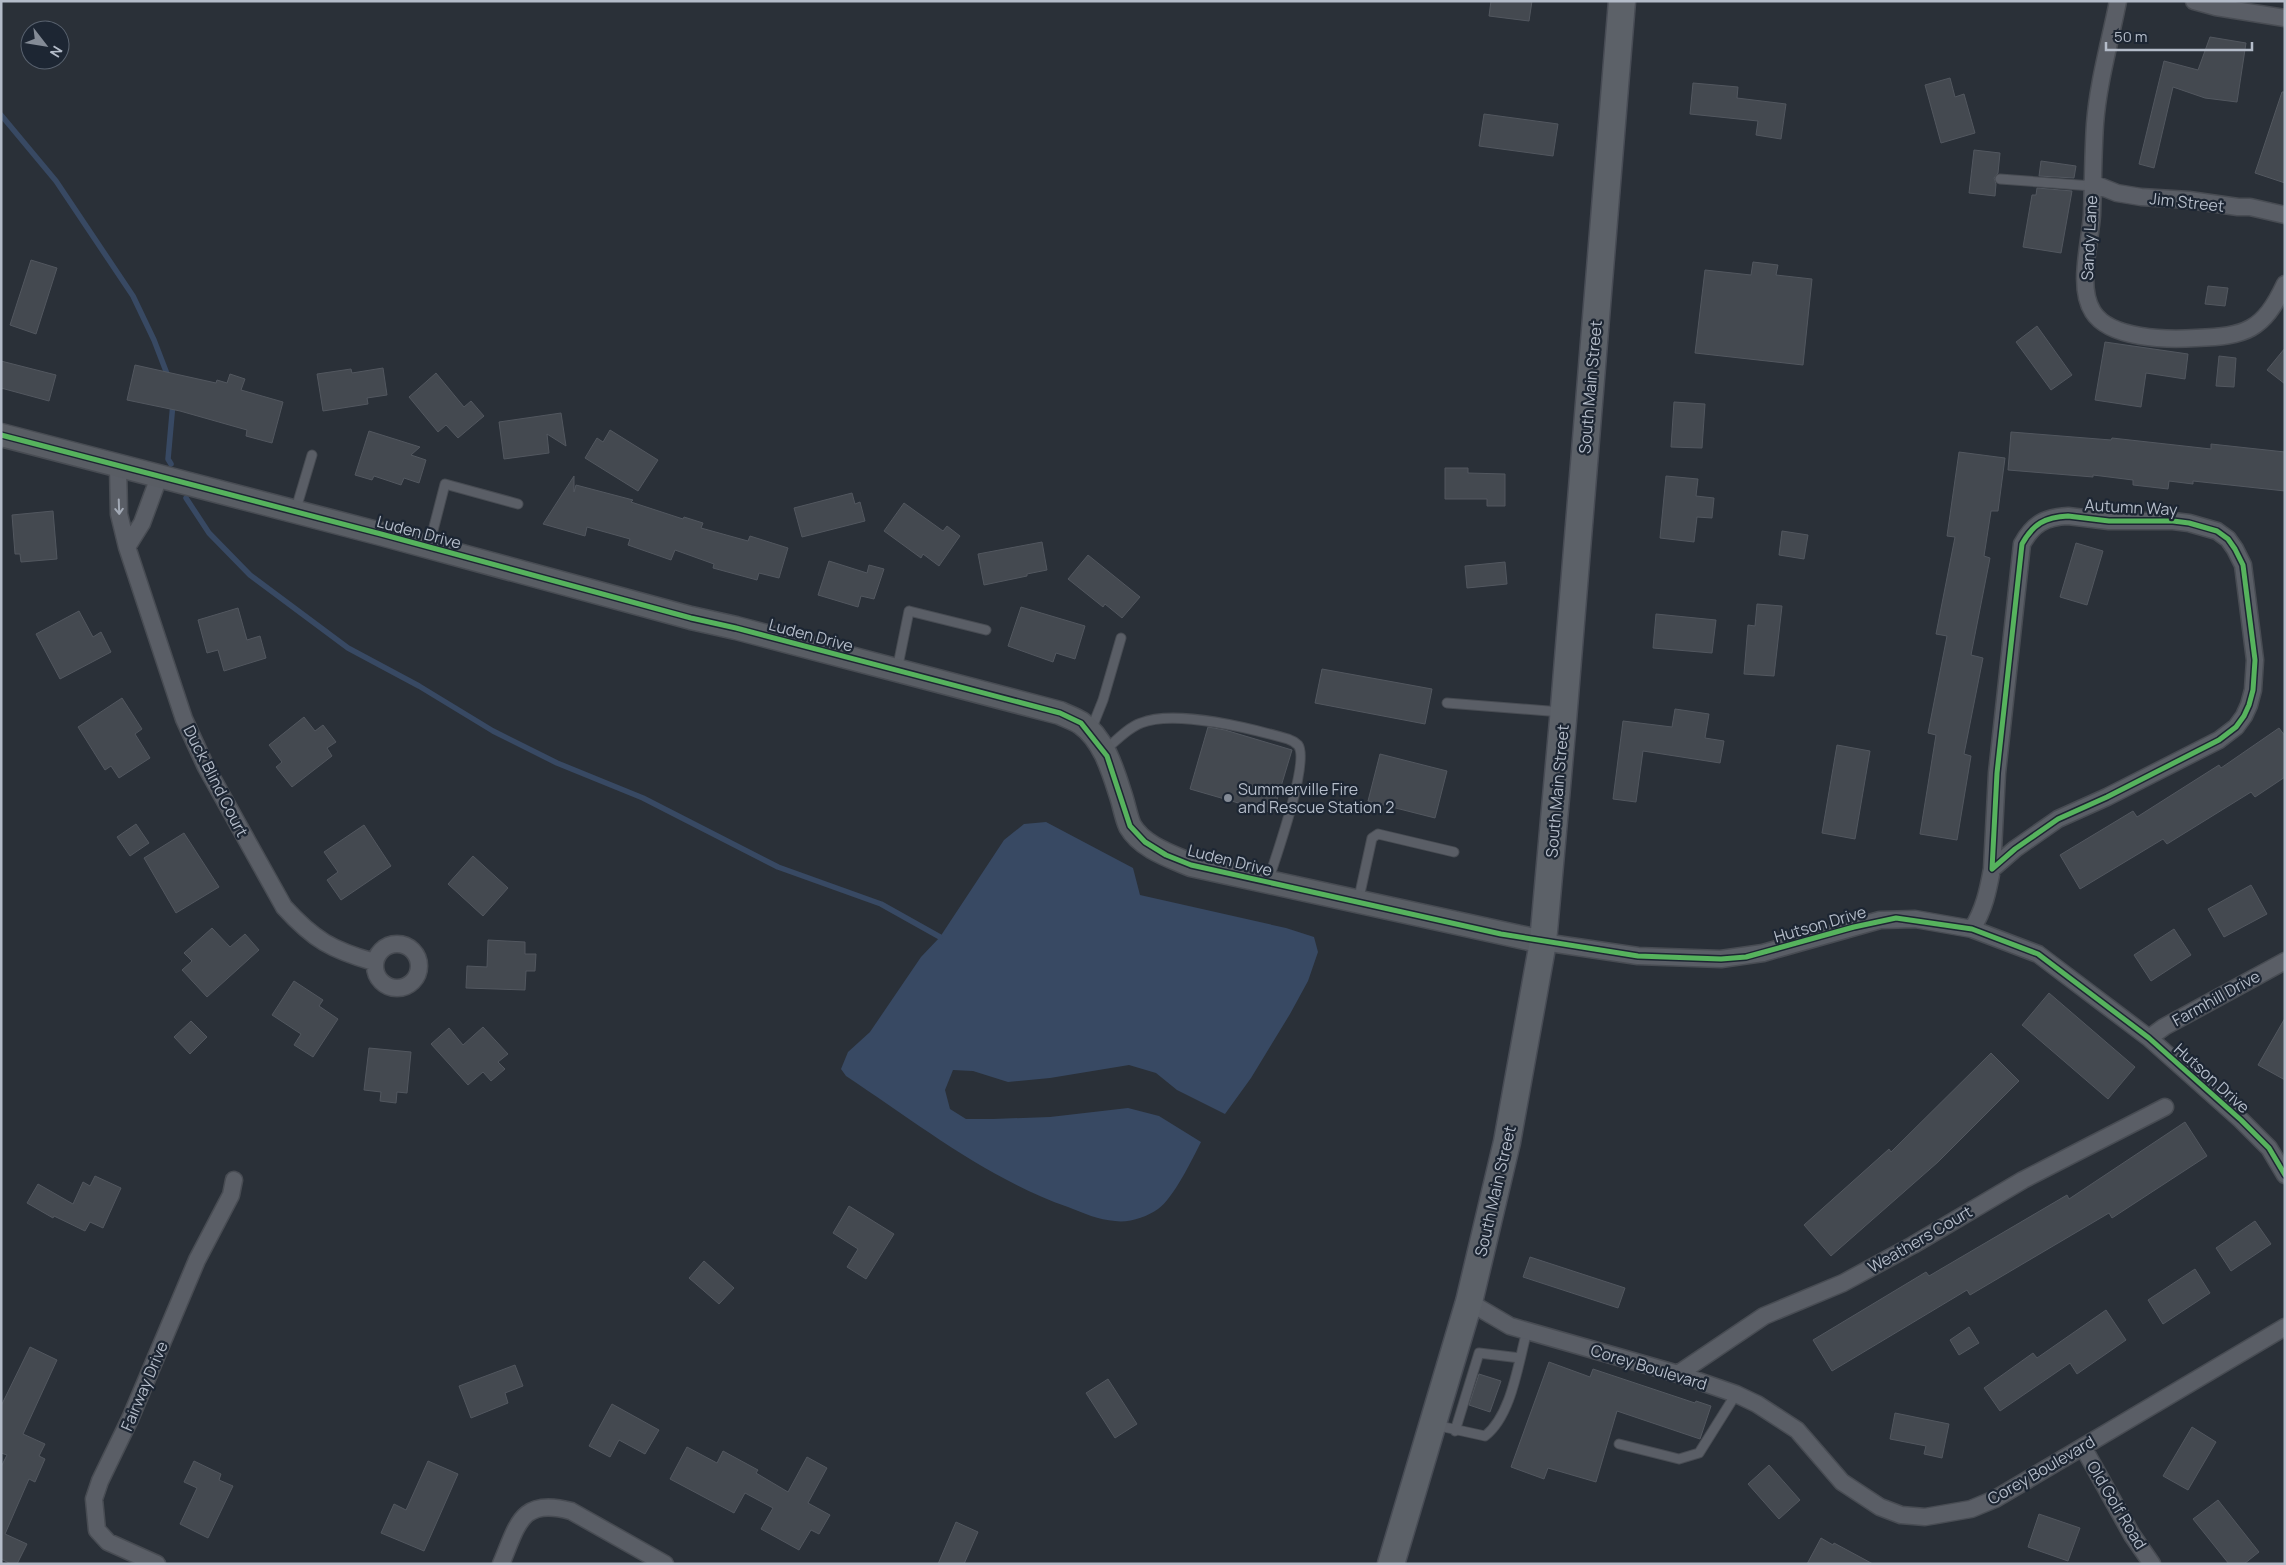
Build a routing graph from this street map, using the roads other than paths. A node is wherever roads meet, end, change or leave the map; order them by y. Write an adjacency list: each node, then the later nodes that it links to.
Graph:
1 (1622, 1): 21 (main road, South Main Street)
2 (2118, 1): 6 (street, Sandy Lane)
3 (2194, 1): 4 (street)
4 (2285, 18)
5 (2000, 179): 6 (lane)
6 (2092, 184): 7 (street, Jim Street); 8 (street, Sandy Lane)
7 (2285, 214)
8 (2285, 284)
9 (1, 436): 11 (street, Luden Drive)
10 (312, 455): 14 (lane)
11 (118, 466): 12 (street, Luden Drive); 15 (street, Duck Blind Court, one-way to 15)
12 (158, 477): 14 (street, Luden Drive); 15 (street)
13 (518, 504): 16 (lane)
14 (295, 512): 16 (street, Luden Drive)
15 (127, 547): 31 (street, Duck Blind Court)
16 (428, 547): 19 (street, Luden Drive)
17 (986, 630): 19 (lane)
18 (1121, 638): 22 (lane)
19 (897, 670): 22 (street, Luden Drive)
20 (1447, 703): 21 (lane)
21 (1564, 712): 29 (main road, South Main Street)
22 (1090, 733): 23 (street, Luden Drive)
23 (1104, 752): 26 (street, Luden Drive); 26 (lane)
24 (1454, 852): 27 (lane)
25 (1992, 869): 25 (street, Autumn Way); 28 (street, Autumn Way)
26 (1268, 882): 27 (street, Luden Drive)
27 (1358, 903): 29 (street, Luden Drive)
28 (1972, 929): 29 (street, Hutson Drive); 32 (street, Hutson Drive)
29 (1543, 942): 36 (main road, South Main Street)
30 (2285, 961): 32 (street, Farmhill Drive)
31 (374, 962)
32 (2149, 1038): 34 (street, Hutson Drive)
33 (2165, 1107): 41 (street, Weathers Court)
34 (2285, 1175)
35 (234, 1180): 46 (street, Fairway Drive)
36 (1470, 1302): 38 (street, Corey Boulevard); 39 (main road, South Main Street)
37 (2285, 1327): 45 (street, Corey Boulevard)
38 (1527, 1331): 40 (lane); 41 (street, Corey Boulevard)
39 (1468, 1350): 40 (lane); 43 (main road, South Main Street)
40 (1520, 1358): 43 (lane)
41 (1678, 1374): 42 (street, Corey Boulevard)
42 (1736, 1394): 44 (lane); 45 (street, Corey Boulevard)
43 (1443, 1427): 49 (main road, South Main Street)
44 (1619, 1444)
45 (2083, 1447): 50 (street, Old Golf Road)
46 (157, 1564)
47 (501, 1564): 48 (street)
48 (665, 1564)
49 (1391, 1564)
50 (2152, 1564)

